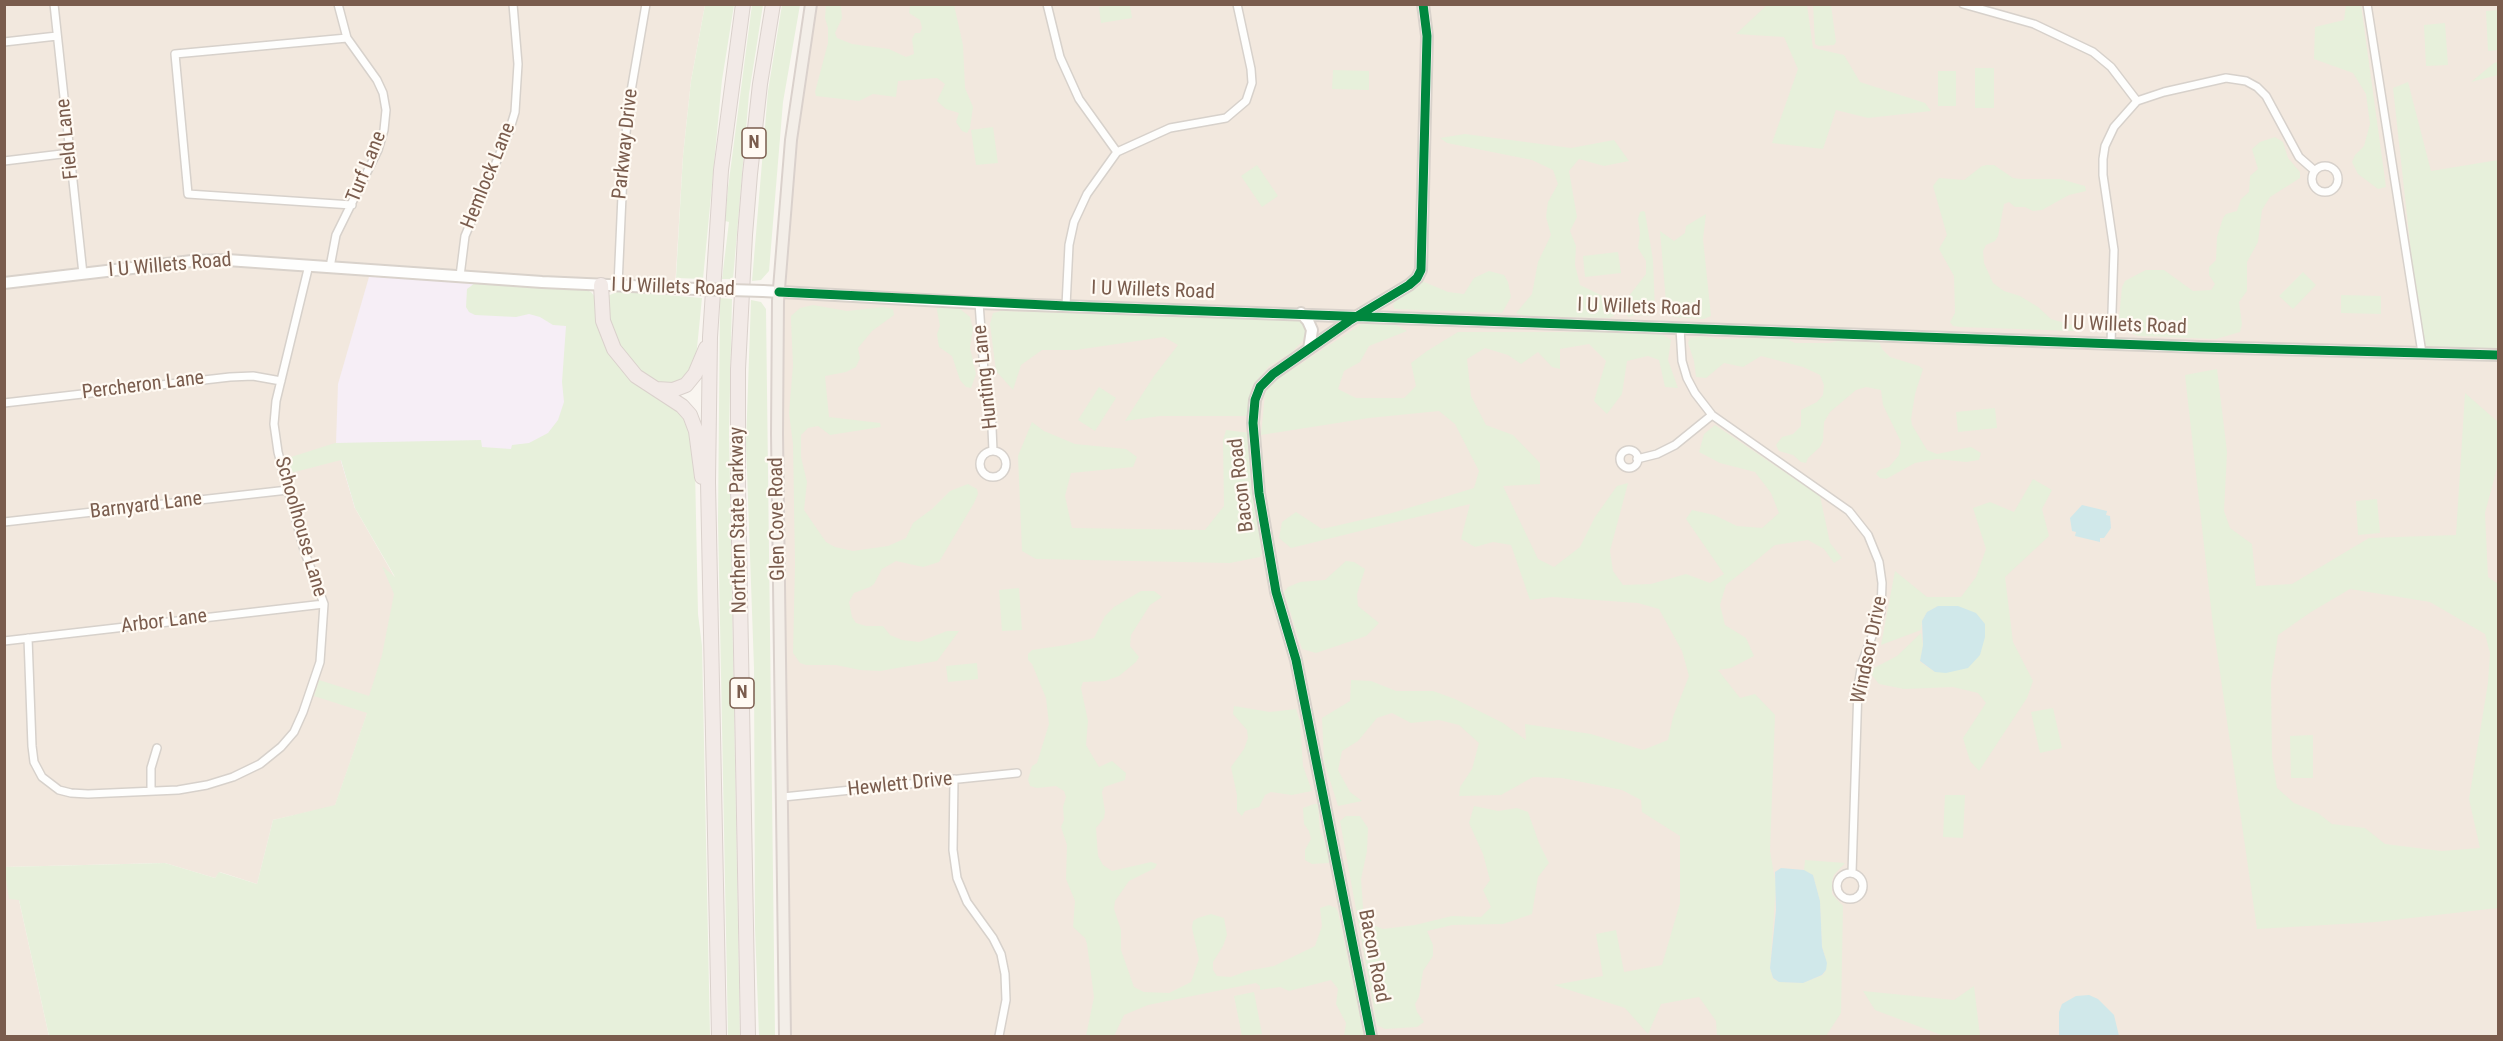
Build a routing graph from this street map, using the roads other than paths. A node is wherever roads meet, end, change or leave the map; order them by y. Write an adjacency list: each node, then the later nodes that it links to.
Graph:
1 (54, 4): 13 (street, Field Lane)
2 (338, 4): 14 (street, Turf Lane)
3 (513, 4): 25 (street, Hemlock Lane)
4 (646, 4): 28 (street, Parkway Drive)
5 (743, 4): 35 (highway, Northern State Parkway / N)
6 (773, 4): 59 (highway, Northern State Parkway / N)
7 (811, 4): 29 (main road, Glen Cove Road)
8 (1047, 4): 17 (street)
9 (1237, 4): 17 (street)
10 (1423, 4): 33 (street, Bacon Road)
11 (1963, 4): 16 (street)
12 (2367, 4): 38 (street)
13 (57, 36): 15 (street); 18 (street, Field Lane)
14 (347, 38): 21 (street, Turf Lane); 21 (street)
15 (4, 42)
16 (2136, 101): 20 (street); 36 (street)
17 (1117, 152): 31 (street)
18 (70, 153): 19 (street); 24 (street, Field Lane)
19 (4, 161)
20 (2315, 171)
21 (352, 205): 23 (street, Turf Lane)
22 (309, 265): 23 (street, I U Willets Road); 24 (street, I U Willets Road); 40 (street, Schoolhouse Lane)
23 (330, 267): 25 (street, I U Willets Road)
24 (83, 274): 26 (street, I U Willets Road)
25 (460, 276): 27 (street, I U Willets Road)
26 (4, 283)
27 (602, 285): 28 (street, I U Willets Road); 41 (highway)
28 (618, 285): 29 (street, I U Willets Road, bridge)
29 (779, 292): 30 (street, I U Willets Road); 56 (main road, Glen Cove Road)
30 (979, 303): 31 (street, I U Willets Road); 44 (street, Hunting Lane)
31 (1066, 306): 32 (street, I U Willets Road)
32 (1301, 313): 33 (street, I U Willets Road); 37 (street)
33 (1361, 315): 34 (street, I U Willets Road); 37 (street, Bacon Road)
34 (1680, 328): 36 (street, I U Willets Road); 43 (street, Windsor Drive)
35 (710, 337): 41 (highway); 47 (highway, Northern State Parkway / N)
36 (2111, 343): 38 (street, I U Willets Road)
37 (1310, 349): 62 (street, Bacon Road)
38 (2422, 352): 39 (street, I U Willets Road)
39 (2499, 355)
40 (281, 381): 42 (street, Percheron Lane); 46 (street, Schoolhouse Lane)
41 (655, 389): 47 (highway)
42 (4, 403)
43 (1712, 415): 45 (street); 57 (street, Windsor Drive)
44 (993, 451)
45 (1638, 459)
46 (288, 490): 48 (street, Barnyard Lane); 49 (street, Schoolhouse Lane)
47 (709, 511): 58 (highway, Northern State Parkway / N)
48 (4, 522)
49 (324, 604): 50 (street, Arbor Lane); 55 (street, Schoolhouse Lane)
50 (28, 638): 51 (street, Arbor Lane); 55 (street, Schoolhouse Lane)
51 (4, 641)
52 (157, 748): 55 (street)
53 (1017, 773): 54 (street, Hewlett Drive)
54 (954, 779): 56 (street, Hewlett Drive); 61 (street)
55 (151, 791)
56 (783, 797): 60 (main road, Glen Cove Road)
57 (1852, 873)
58 (719, 1036)
59 (748, 1036)
60 (785, 1036)
61 (999, 1036)
62 (1371, 1036)

